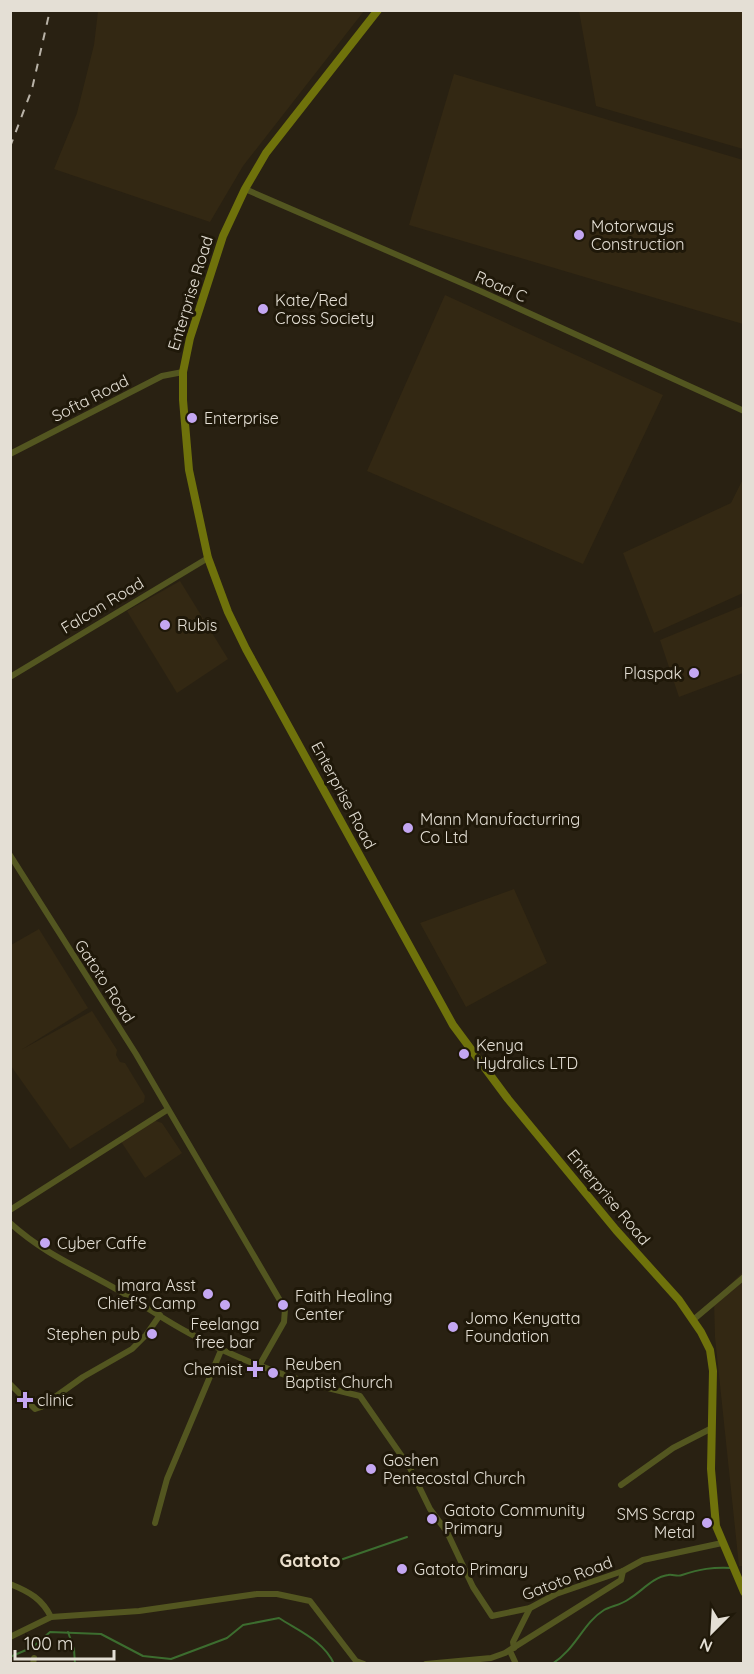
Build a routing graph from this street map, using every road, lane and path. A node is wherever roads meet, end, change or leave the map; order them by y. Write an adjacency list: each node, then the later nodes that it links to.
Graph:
1 (378, 10): 2 (main road, Enterprise Road)
2 (245, 189): 3 (main road, Enterprise Road); 4 (street, Road C)
3 (183, 372): 5 (street, Softa Road); 6 (main road, Enterprise Road)
4 (744, 411)
5 (10, 454)
6 (208, 558): 7 (street, Falcon Road); 14 (main road, Enterprise Road)
7 (10, 677)
8 (10, 855): 9 (street, Gatoto Road)
9 (167, 1110): 10 (street); 16 (street, Gatoto Road)
10 (10, 1210)
11 (10, 1223): 13 (street, Gatoto Road)
12 (744, 1277): 14 (street)
13 (160, 1315): 15 (street, Gatoto Road); 17 (street)
14 (693, 1320): 18 (main road, Enterprise Road)
15 (222, 1348): 16 (street, Gatoto Road); 20 (street)
16 (259, 1366): 25 (street, Gatoto Road)
17 (10, 1384)
18 (712, 1428): 19 (street); 21 (main road, Enterprise Road)
19 (621, 1485)
20 (155, 1523)
21 (722, 1542): 22 (street, Gatoto Road); 24 (main road, Enterprise Road)
22 (623, 1571): 25 (street, Gatoto Road); 28 (street)
23 (10, 1584): 26 (street)
24 (744, 1592)
25 (530, 1608): 28 (street)
26 (51, 1617): 27 (street); 29 (street)
27 (10, 1637)
28 (512, 1649): 30 (street); 31 (street)
29 (364, 1664)
30 (426, 1664)
31 (516, 1664)

